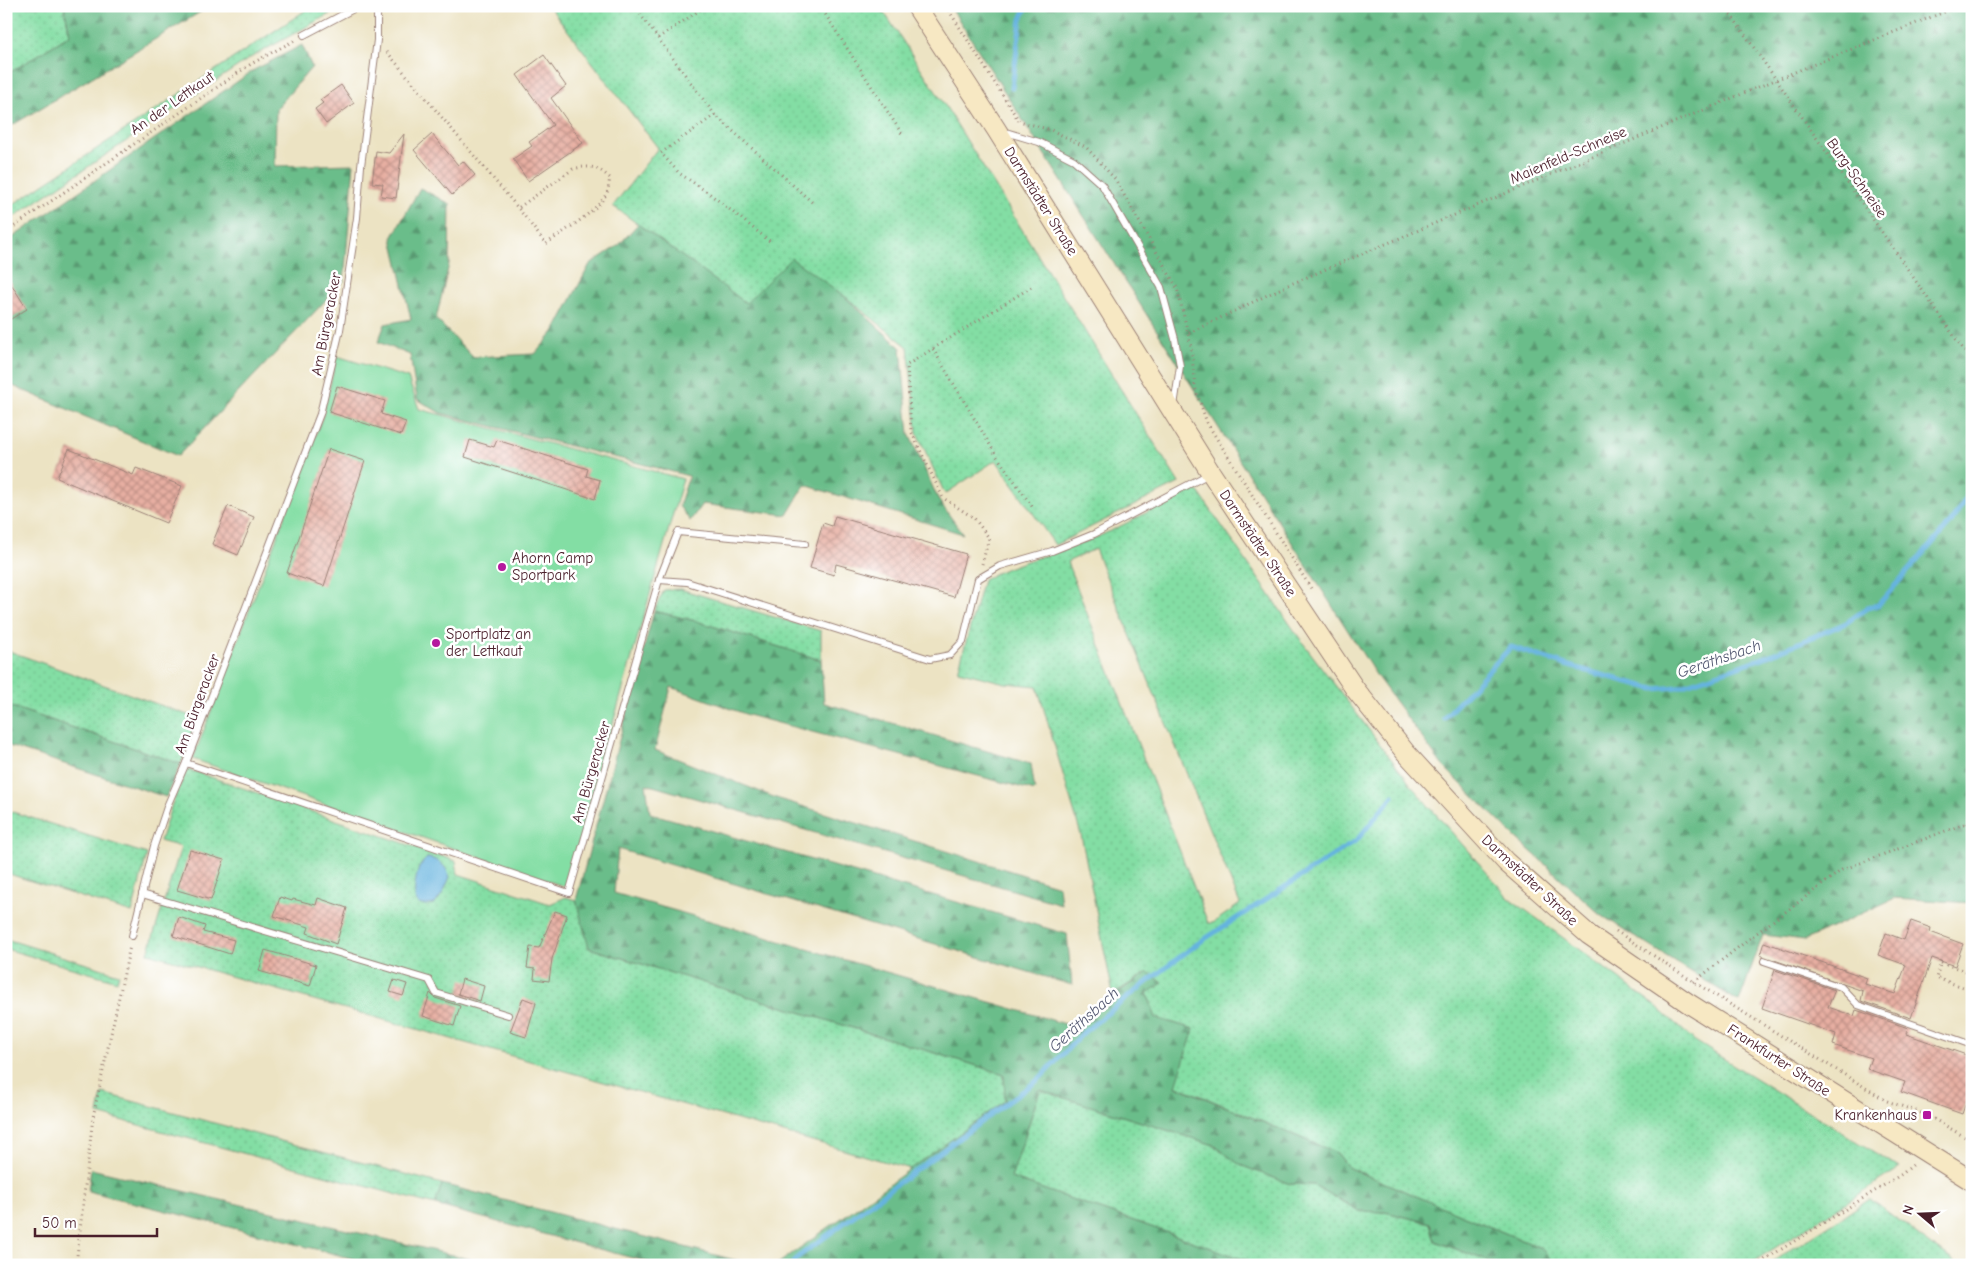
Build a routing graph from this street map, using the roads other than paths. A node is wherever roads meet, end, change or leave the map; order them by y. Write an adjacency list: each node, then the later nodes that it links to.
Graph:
1 (359, 6): 4 (lane)
2 (377, 6): 10 (lane, Am Bürgeracker)
3 (916, 6): 5 (main road, Darmstädter Straße)
4 (304, 36)
5 (996, 129): 6 (main road, Darmstädter Straße); 6 (lane)
6 (1174, 412): 7 (main road, Darmstädter Straße)
7 (1211, 473): 9 (lane); 14 (main road, Darmstädter Straße)
8 (805, 544): 9 (lane)
9 (658, 580): 10 (lane, Am Bürgeracker)
10 (186, 763): 11 (lane)
11 (142, 894): 12 (lane); 15 (lane)
12 (132, 936)
13 (1764, 961): 16 (lane)
14 (1688, 1002): 17 (main road, Frankfurter Straße)
15 (508, 1015)
16 (1972, 1045)
17 (1972, 1182)

